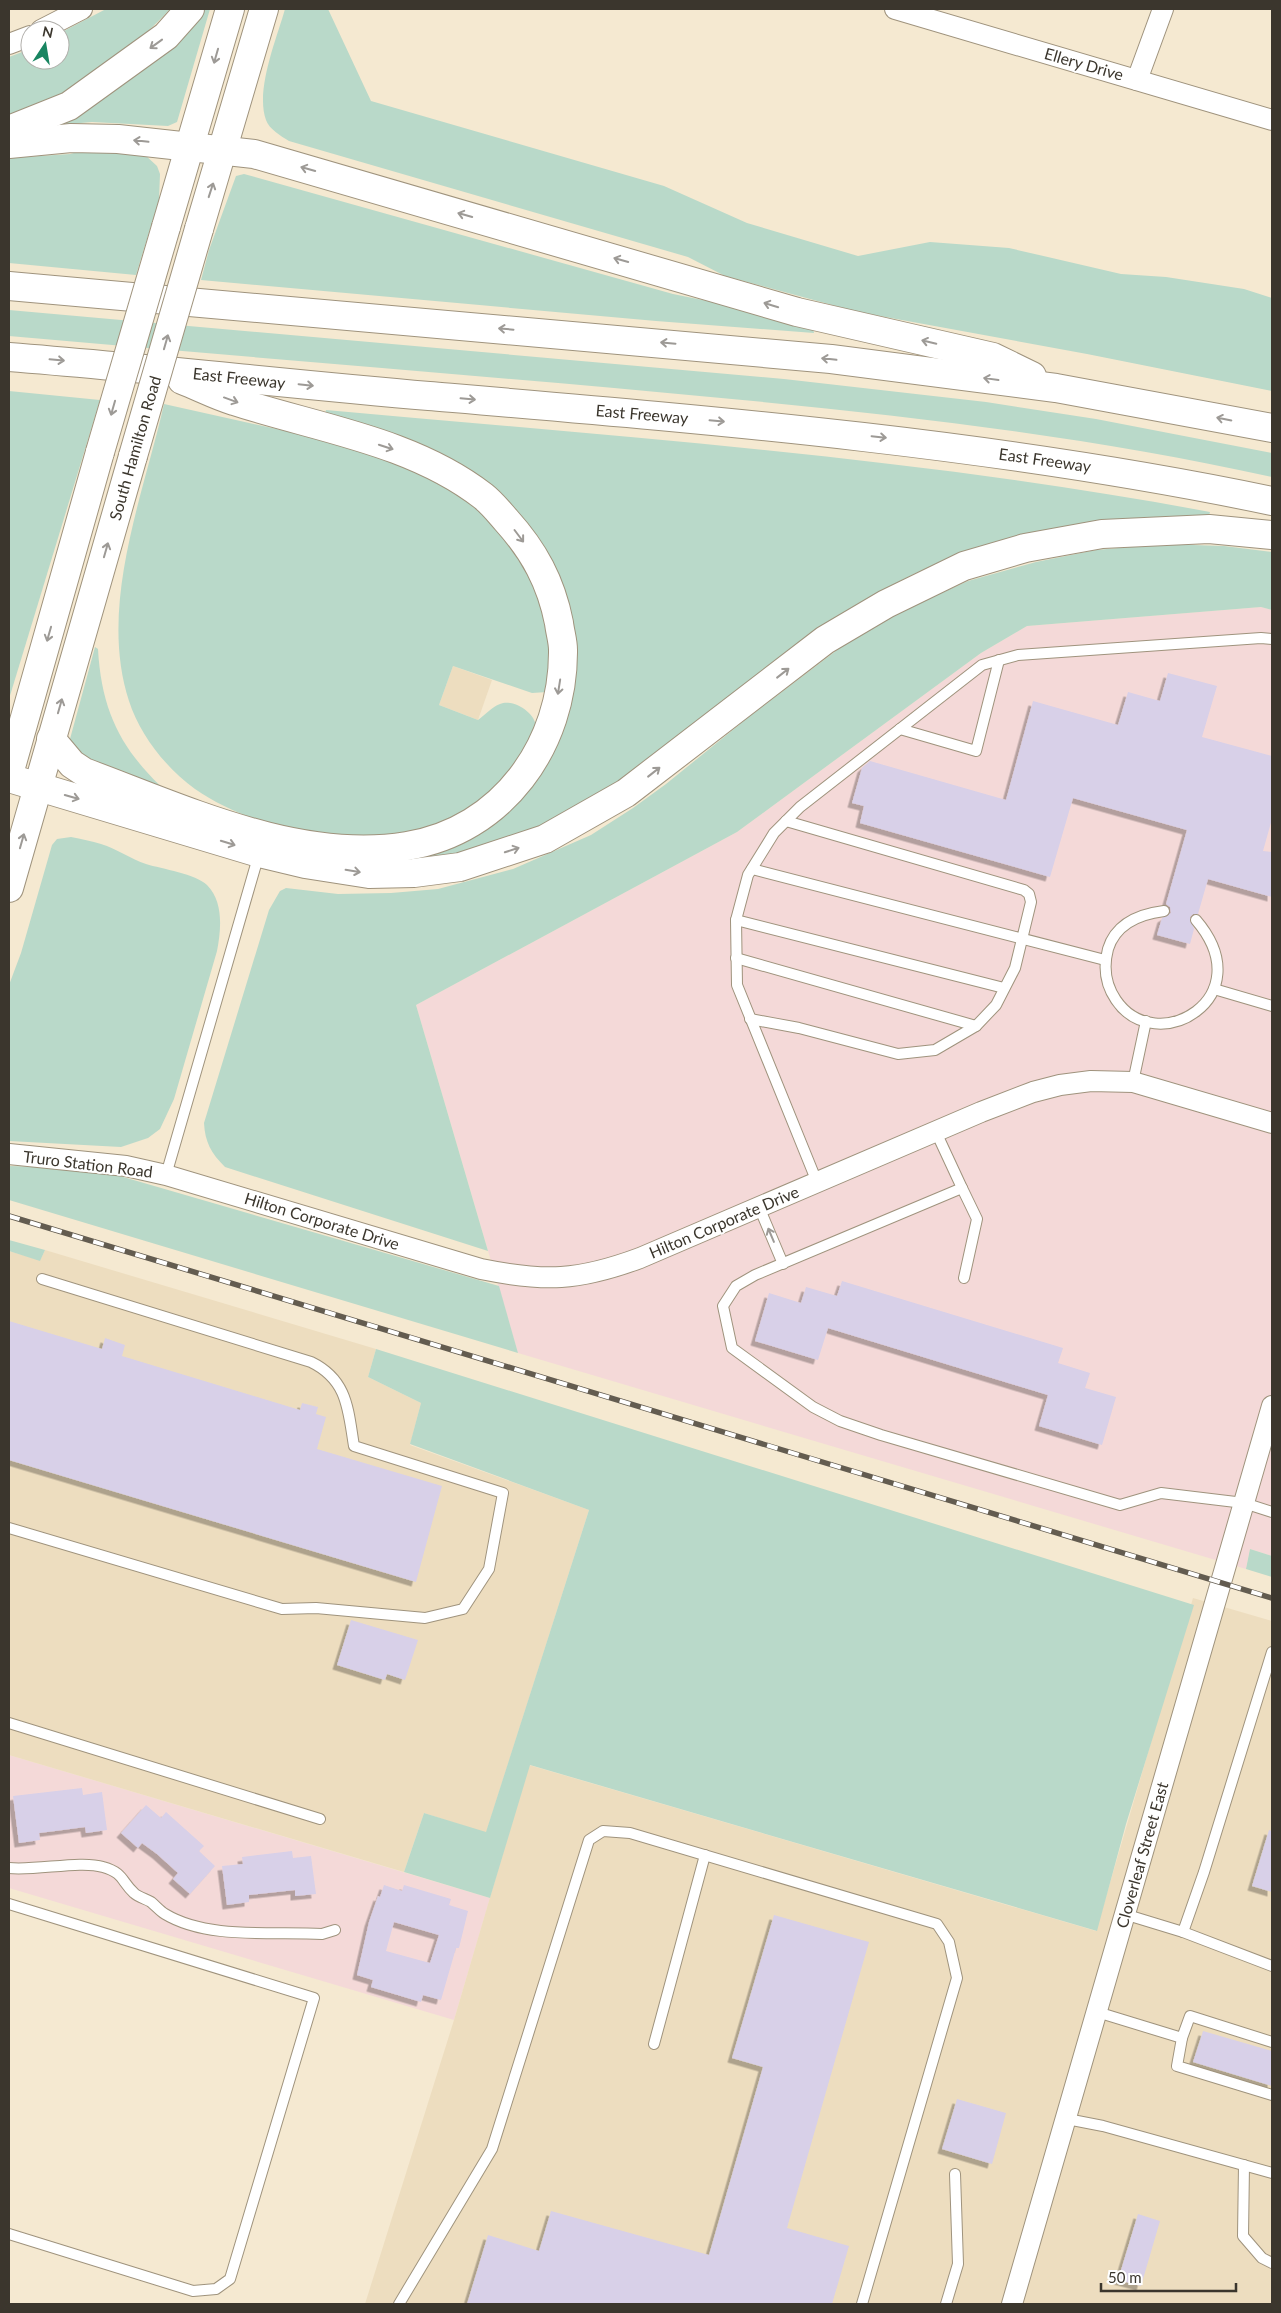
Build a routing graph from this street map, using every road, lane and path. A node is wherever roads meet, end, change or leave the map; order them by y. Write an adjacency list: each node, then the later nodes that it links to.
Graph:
1 (82, 9): 7 (street)
2 (190, 9): 10 (main road, one-way to 10)
3 (230, 9): 12 (main road, South Hamilton Road, one-way to 12)
4 (264, 9): 13 (main road, South Hamilton Road)
5 (895, 9): 8 (street, Ellery Drive)
6 (1163, 9): 8 (street)
7 (61, 20)
8 (1137, 80): 9 (street, Ellery Drive)
9 (1272, 120)
10 (9, 130)
11 (9, 144): 12 (main road, one-way to 11)
12 (190, 147): 13 (main road); 25 (main road, South Hamilton Road, one-way to 25, bridge)
13 (224, 150): 17 (main road, one-way to 13); 24 (main road, South Hamilton Road, one-way to 13, bridge)
14 (9, 286): 17 (main road, one-way to 14)
15 (9, 357): 16 (main road, East Freeway, one-way to 16)
16 (153, 368): 19 (main road, East Freeway, one-way to 19); 24 (main road, one-way to 24)
17 (1056, 388): 18 (main road, one-way to 17)
18 (1272, 428)
19 (1272, 500)
20 (1272, 535): 29 (main road, one-way to 20)
21 (1272, 639): 22 (lane)
22 (999, 660): 23 (lane); 23 (lane)
23 (900, 729): 28 (lane)
24 (51, 739): 27 (main road, South Hamilton Road)
25 (9, 774)
26 (9, 778): 27 (main road)
27 (38, 787): 29 (main road, one-way to 29); 31 (main road, South Hamilton Road, one-way to 27)
28 (786, 821): 30 (lane); 35 (lane)
29 (259, 853): 48 (lane)
30 (752, 869): 33 (lane); 35 (lane)
31 (9, 888)
32 (1164, 911): 37 (lane)
33 (736, 920): 36 (lane); 38 (lane)
34 (1196, 920): 39 (lane)
35 (1022, 939): 37 (lane); 38 (lane)
36 (736, 958): 41 (lane); 43 (lane)
37 (1105, 960): 42 (lane)
38 (1004, 988): 43 (lane)
39 (1214, 989): 40 (lane); 42 (lane)
40 (1272, 1006)
41 (750, 1018): 43 (lane); 49 (lane)
42 (1146, 1021): 44 (lane)
43 (976, 1026)
44 (1133, 1082): 45 (street, Hilton Corporate Drive); 46 (street, Hilton Corporate Drive)
45 (1272, 1123)
46 (936, 1132): 49 (street, Hilton Corporate Drive); 50 (lane)
47 (9, 1154): 48 (street, Truro Station Road)
48 (166, 1175): 51 (street, Hilton Corporate Drive)
49 (817, 1182): 51 (street, Hilton Corporate Drive)
50 (962, 1188): 52 (lane); 53 (lane)
51 (759, 1207): 52 (lane, one-way to 51)
52 (782, 1264): 56 (lane)
53 (964, 1278)
54 (42, 1279): 58 (lane)
55 (1272, 1406): 56 (street, Cloverleaf Street East)
56 (1244, 1503): 57 (lane); 65 (street, Cloverleaf Street East)
57 (1272, 1512)
58 (9, 1528)
59 (1272, 1652): 67 (lane)
60 (9, 1723): 61 (lane)
61 (320, 1819)
62 (706, 1855): 72 (lane); 80 (lane); 81 (lane)
63 (9, 1868): 66 (lane)
64 (9, 1904): 78 (lane)
65 (1124, 1914): 67 (lane); 69 (street, Cloverleaf Street East)
66 (335, 1930)
67 (1183, 1932): 68 (lane)
68 (1272, 1966)
69 (1097, 2012): 70 (lane); 74 (street, Cloverleaf Street East)
70 (1182, 2038): 71 (lane); 73 (lane)
71 (1272, 2042)
72 (654, 2044)
73 (1272, 2095)
74 (1067, 2119): 75 (lane); 83 (street, Cloverleaf Street East)
75 (1244, 2165): 76 (lane); 79 (lane)
76 (1272, 2173)
77 (955, 2174): 82 (lane)
78 (9, 2234)
79 (1272, 2263)
80 (399, 2304)
81 (862, 2304)
82 (946, 2304)
83 (1012, 2304)

